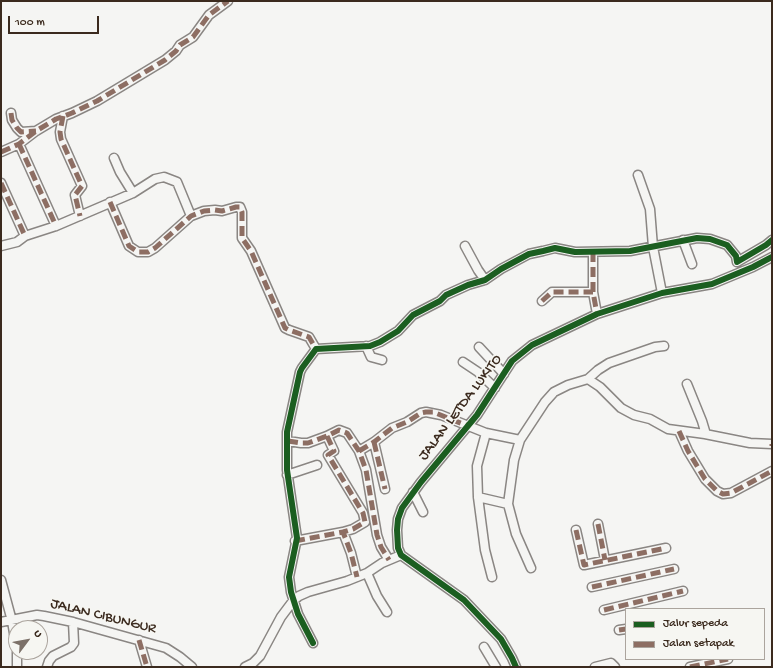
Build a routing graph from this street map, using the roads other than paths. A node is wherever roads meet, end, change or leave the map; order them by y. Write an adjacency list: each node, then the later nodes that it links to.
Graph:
1 (228, 1): 3 (street)
2 (11, 113): 4 (street)
3 (63, 116): 4 (street); 12 (street)
4 (36, 131): 5 (street)
5 (19, 144): 6 (street); 14 (street)
6 (1, 152)
7 (114, 158): 10 (street)
8 (638, 175): 20 (street)
9 (1, 183): 15 (street)
10 (133, 193): 11 (street); 13 (street)
11 (110, 202): 12 (street); 13 (street)
12 (80, 216): 14 (street)
13 (191, 216): 36 (street)
14 (56, 226): 15 (street)
15 (25, 236): 18 (street)
16 (683, 240): 20 (street); 23 (street); 24 (street)
17 (772, 240): 23 (street)
18 (1, 246)
19 (465, 246): 26 (street)
20 (653, 247): 21 (street); 28 (street)
21 (593, 252): 26 (street); 27 (street)
22 (772, 257): 25 (street, JALAN LETDA LUKITO)
23 (737, 262): 25 (street)
24 (692, 264)
25 (743, 271): 28 (street, JALAN LETDA LUKITO)
26 (484, 280): 31 (street)
27 (593, 292): 29 (street); 30 (street)
28 (662, 293): 30 (street, JALAN LETDA LUKITO)
29 (542, 301)
30 (597, 314): 39 (street, JALAN LETDA LUKITO)
31 (413, 315): 32 (street); 33 (street)
32 (417, 324)
33 (366, 346): 36 (street); 37 (street)
34 (664, 346): 40 (street)
35 (479, 347): 39 (street)
36 (316, 350): 49 (street)
37 (382, 360)
38 (463, 362): 42 (street)
39 (504, 374): 42 (street, JALAN LETDA LUKITO)
40 (588, 380): 44 (street); 48 (street)
41 (687, 384): 46 (street)
42 (495, 388): 43 (street, JALAN LETDA LUKITO)
43 (468, 426): 45 (street); 50 (street); 57 (street, JALAN LETDA LUKITO)
44 (679, 431): 46 (street); 54 (street)
45 (486, 433): 48 (street); 58 (street)
46 (705, 434): 51 (street)
47 (327, 436): 49 (street); 52 (street); 63 (street)
48 (520, 440): 59 (street)
49 (288, 441): 55 (street)
50 (374, 442): 52 (street); 56 (street)
51 (772, 445)
52 (358, 451): 67 (street)
53 (317, 465): 55 (street)
54 (772, 471)
55 (287, 475): 64 (street)
56 (385, 489)
57 (413, 492): 60 (street); 66 (street, JALAN LETDA LUKITO)
58 (478, 497): 59 (street); 73 (street)
59 (508, 504): 69 (street)
60 (424, 512)
61 (598, 524): 68 (street)
62 (576, 530): 68 (street)
63 (343, 532): 64 (street); 72 (street)
64 (295, 541): 77 (street)
65 (666, 548): 68 (street)
66 (401, 554): 67 (street); 94 (street)
67 (389, 560): 71 (street)
68 (605, 560)
69 (531, 568)
70 (674, 569): 75 (street)
71 (367, 573): 72 (street); 79 (street)
72 (357, 577): 77 (street)
73 (492, 577)
74 (1, 580): 80 (street)
75 (592, 587)
76 (683, 592): 78 (street)
77 (293, 602): 84 (street); 92 (street)
78 (604, 610)
79 (387, 612)
80 (12, 620)
81 (16, 620): 82 (street, JALAN CIBUNGUR)
82 (73, 622): 83 (street, JALAN CIBUNGUR); 89 (street)
83 (139, 640): 90 (street); 91 (street, JALAN CIBUNGUR)
84 (313, 642)
85 (484, 647): 93 (street)
86 (17, 660): 88 (street)
87 (723, 660): 97 (street)
88 (17, 666)
89 (47, 667)
90 (147, 667)
91 (192, 667)
92 (246, 667)
93 (496, 667)
94 (516, 667)
95 (595, 667): 96 (street)
96 (615, 667)
97 (690, 667)

